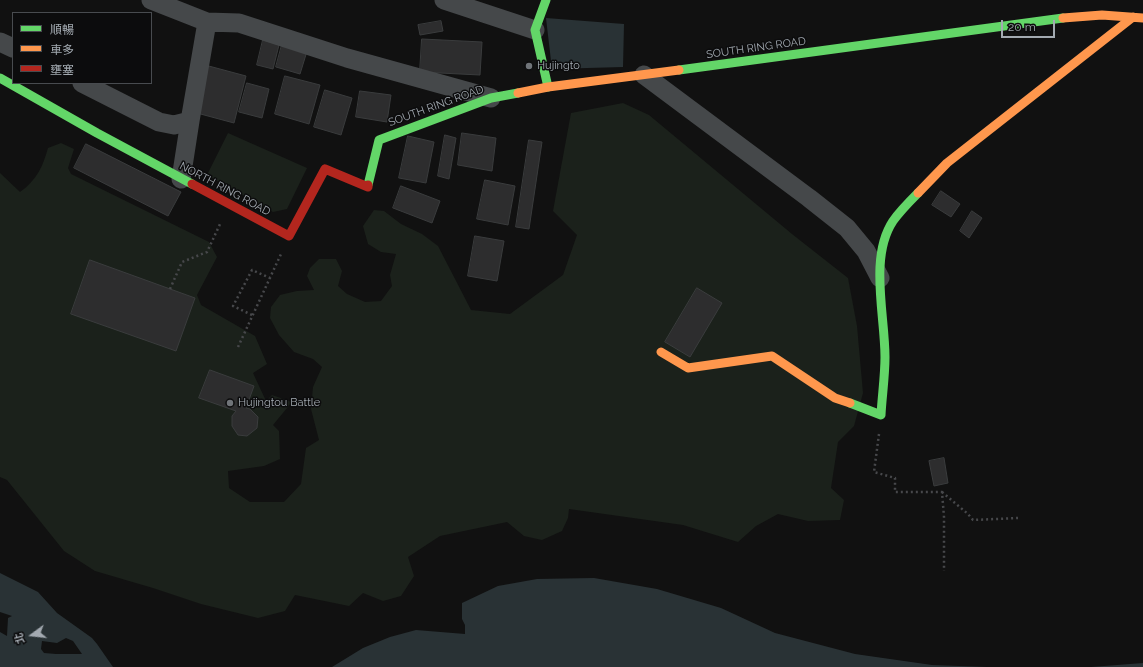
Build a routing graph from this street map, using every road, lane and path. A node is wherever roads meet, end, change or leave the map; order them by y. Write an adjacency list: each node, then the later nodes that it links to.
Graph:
1 (151, 0): 6 (street)
2 (444, 0): 7 (street)
3 (546, 0): 7 (street)
4 (1133, 17): 5 (street, SOUTH RING ROAD); 10 (street, SOUTH RING ROAD); 20 (street)
5 (1143, 18)
6 (207, 22): 14 (street); 15 (street)
7 (535, 30): 13 (street)
8 (0, 42): 9 (street)
9 (12, 48)
10 (644, 75): 13 (street, SOUTH RING ROAD); 20 (street)
11 (0, 78): 16 (street, NORTH RING ROAD)
12 (84, 84): 15 (street)
13 (548, 87): 14 (street, SOUTH RING ROAD)
14 (491, 98): 18 (street, SOUTH RING ROAD)
15 (190, 121): 16 (street)
16 (181, 179): 17 (street, NORTH RING ROAD)
17 (229, 204): 18 (street, NORTH RING ROAD); 21 (path)
18 (289, 236): 19 (path)
19 (270, 278): 22 (path); 22 (path)
20 (880, 278): 25 (street)
21 (170, 289)
22 (252, 316): 23 (path)
23 (238, 348)
24 (661, 352): 25 (street)
25 (881, 416): 26 (path)
26 (942, 492): 27 (path); 28 (path)
27 (1018, 518)
28 (944, 571)

